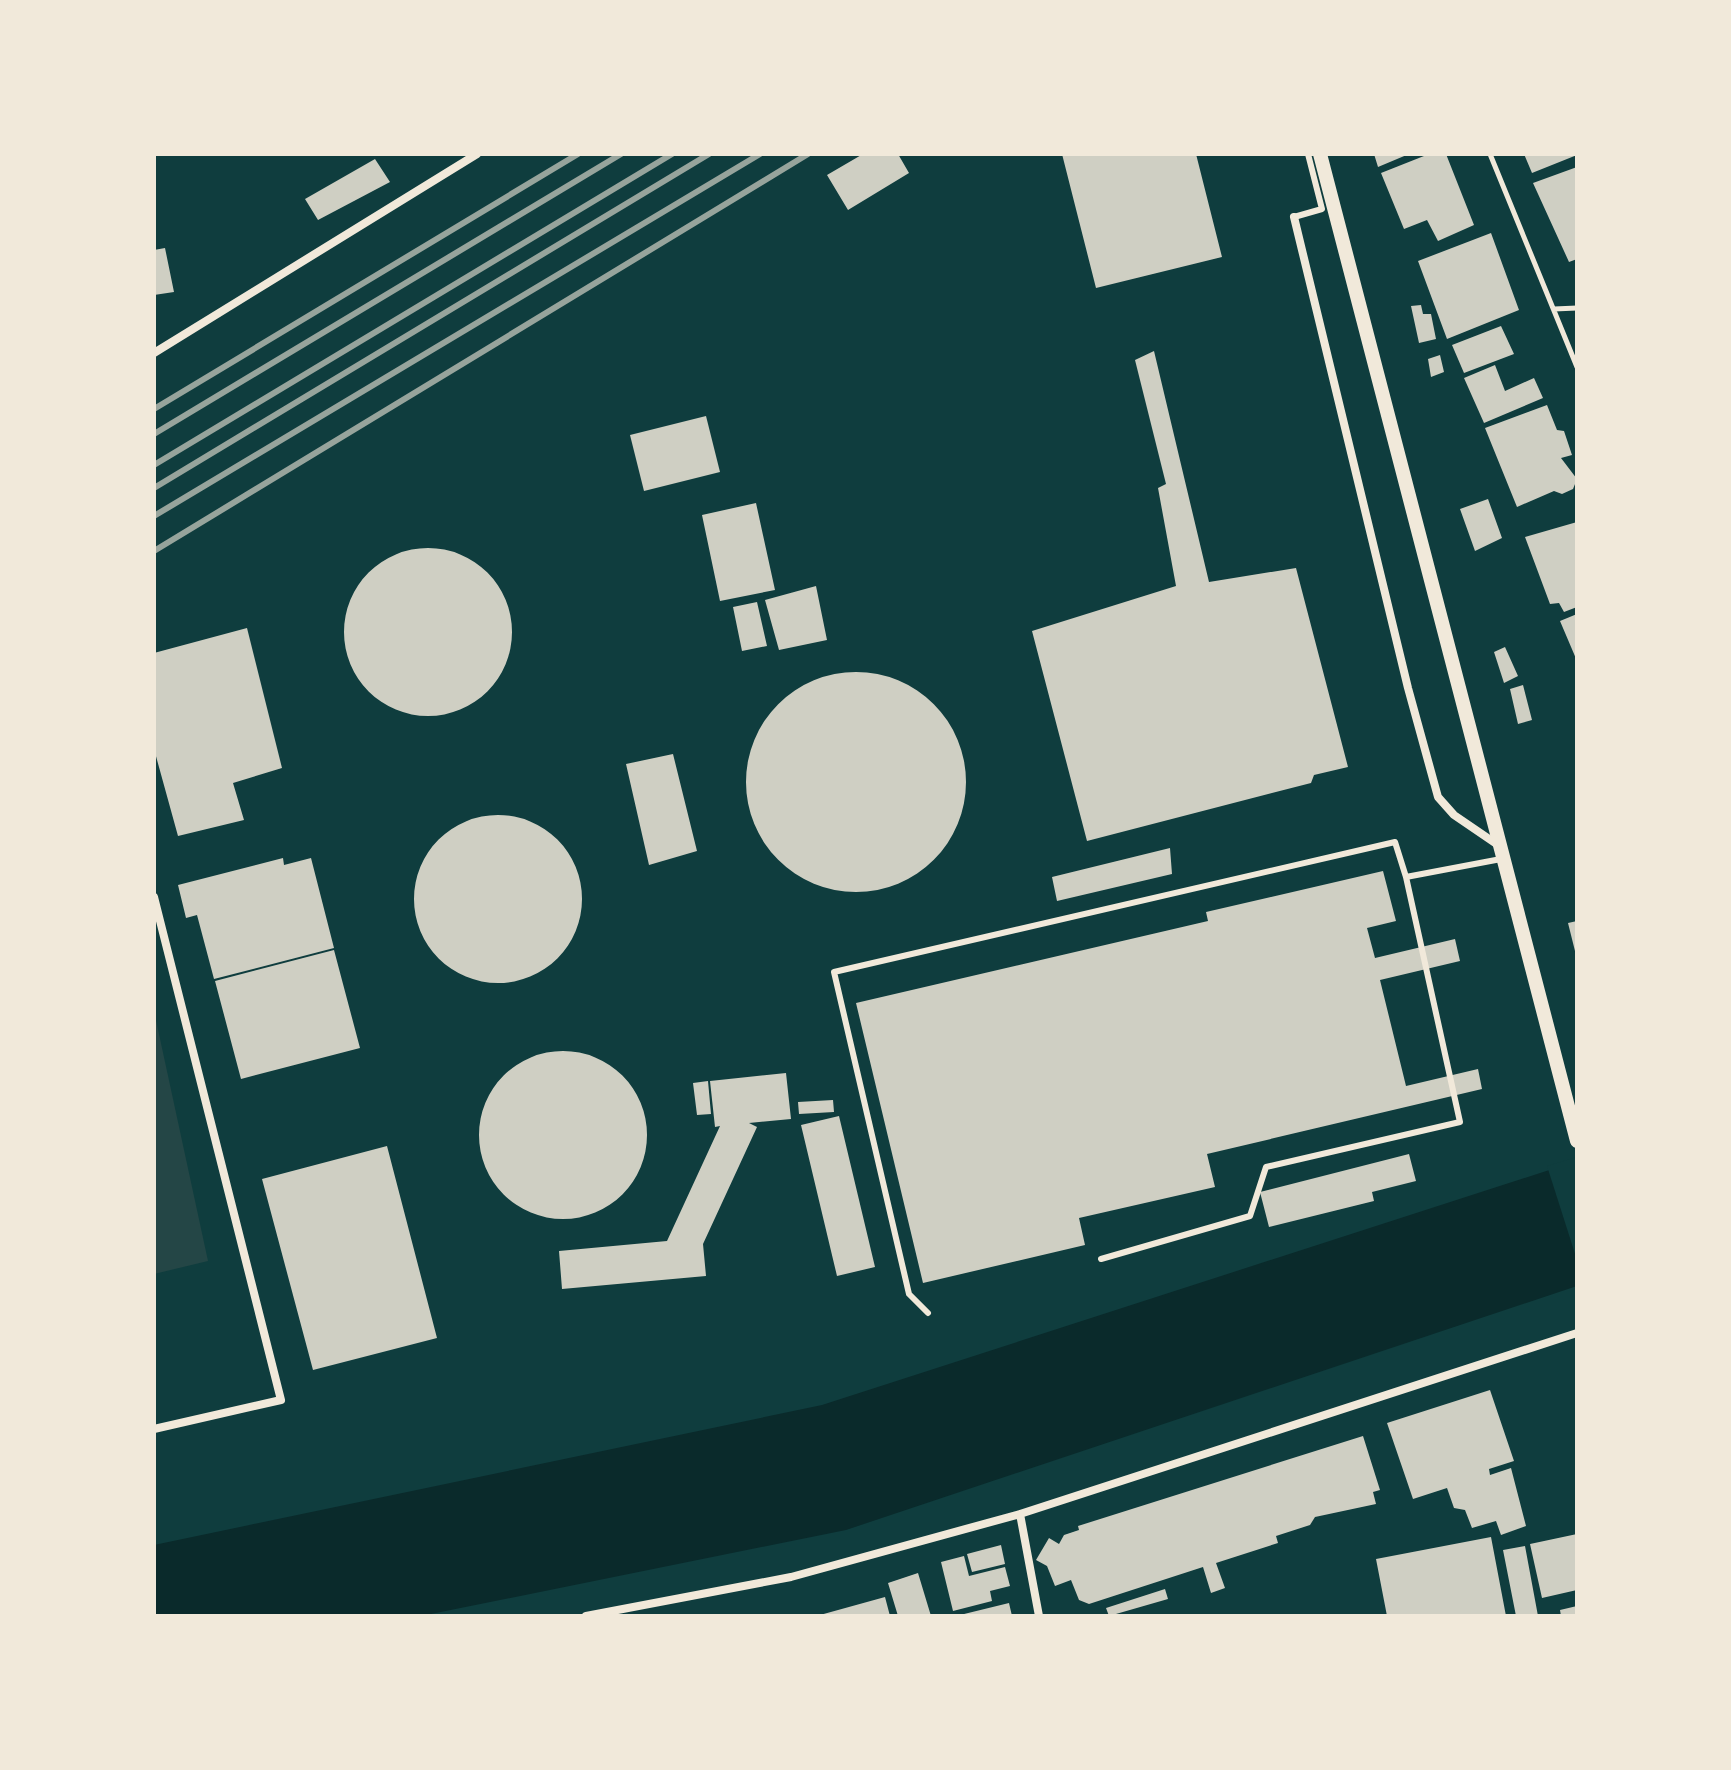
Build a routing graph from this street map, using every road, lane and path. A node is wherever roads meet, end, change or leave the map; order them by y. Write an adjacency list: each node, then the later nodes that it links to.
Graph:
1 (477, 154): 8 (street)
2 (1308, 154): 5 (lane)
3 (1320, 154): 10 (street)
4 (1490, 154): 7 (path)
5 (1294, 217): 10 (street)
6 (1577, 308): 7 (path)
7 (1554, 309): 9 (path)
8 (154, 353)
9 (1577, 367)
10 (1500, 852): 11 (lane); 13 (street)
11 (1406, 877): 15 (lane); 16 (lane)
12 (154, 897): 18 (street)
13 (1570, 1093): 14 (street)
14 (1577, 1141)
15 (1101, 1259)
16 (928, 1313)
17 (1577, 1333): 19 (street)
18 (154, 1429)
19 (1020, 1514): 20 (street); 21 (street)
20 (586, 1616)
21 (1039, 1616)

